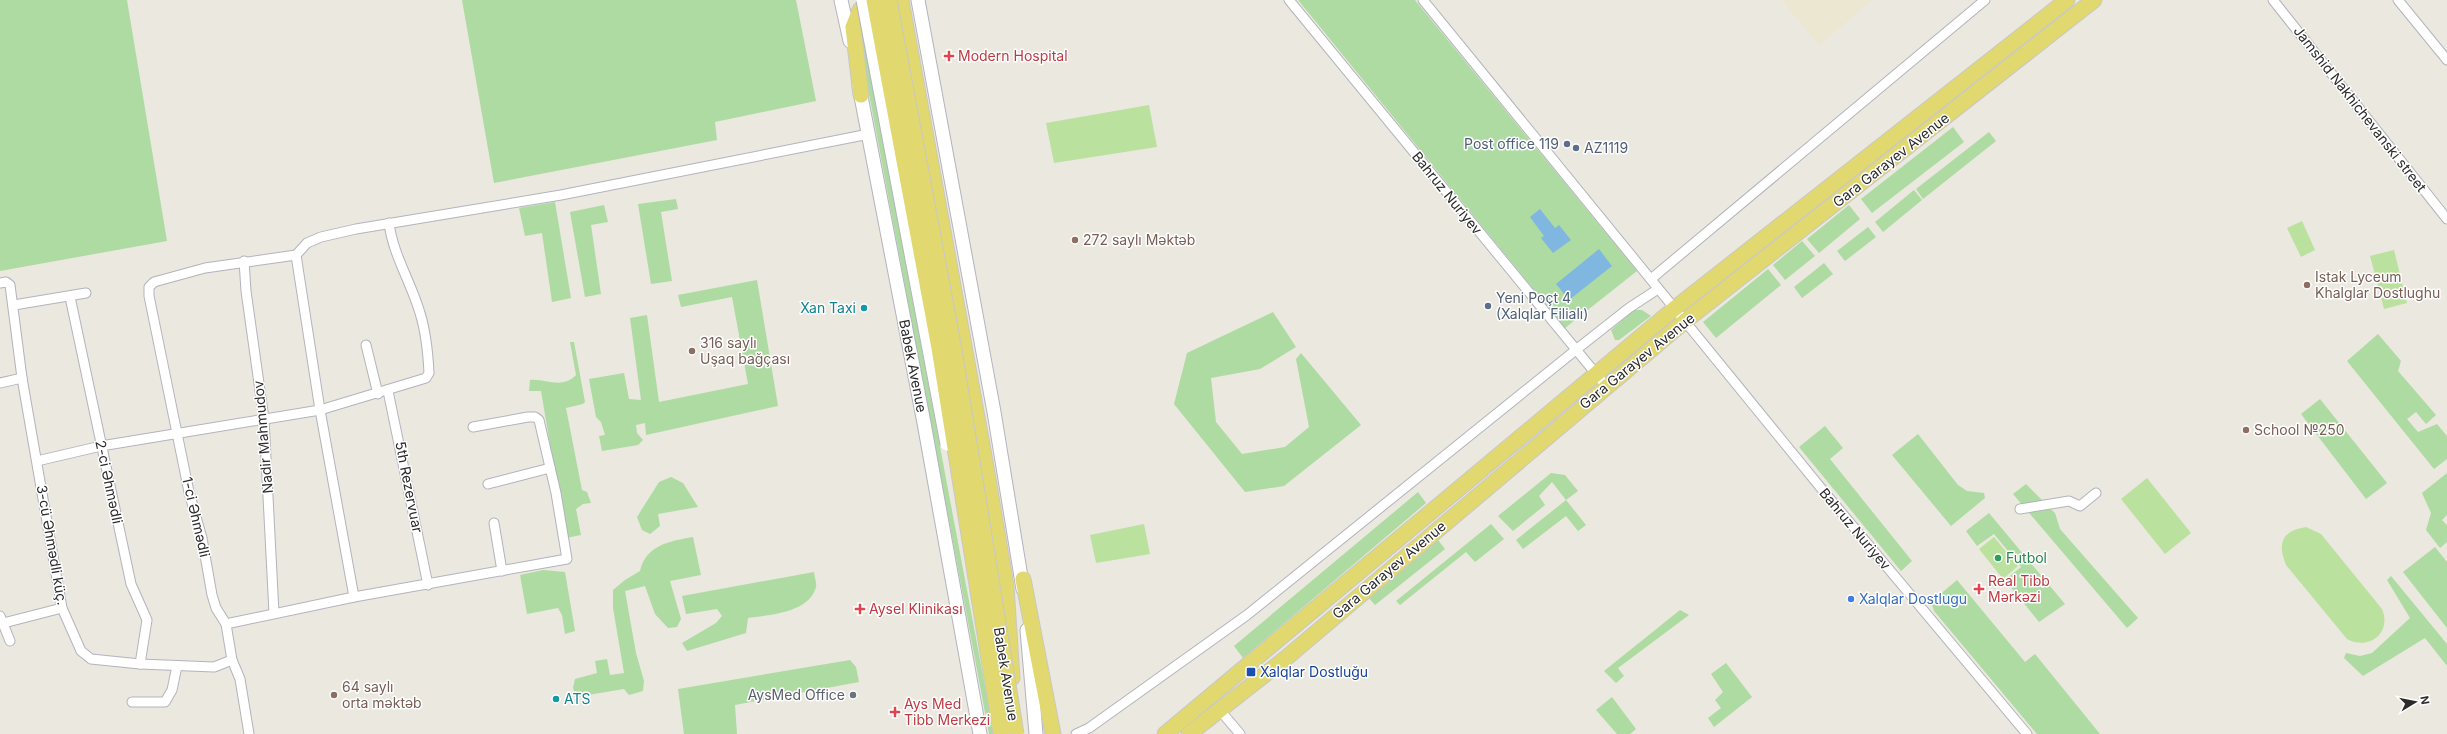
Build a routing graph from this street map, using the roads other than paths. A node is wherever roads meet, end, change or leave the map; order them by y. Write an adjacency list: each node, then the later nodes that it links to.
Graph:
1 (841, 0): 16 (main road, Babek Avenue)
2 (863, 0): 58 (main road, bridge)
3 (874, 0): 58 (main road, Babek Avenue, bridge)
4 (889, 0): 65 (main road, Babek Avenue, bridge)
5 (901, 0): 14 (main road)
6 (918, 0): 50 (main road)
7 (1289, 0): 31 (street, Bahruz Nuriyev)
8 (1424, 0): 22 (street)
9 (1985, 0): 22 (street)
10 (2067, 0): 28 (main road, Gara Garayev Avenue)
11 (2094, 0): 29 (main road, Gara Garayev Avenue)
12 (2273, 0): 18 (street, Jamshid Nakhichevanski street)
13 (2398, 0): 15 (street)
14 (905, 27): 16 (main road); 65 (main road, bridge)
15 (2447, 60)
16 (861, 95): 17 (main road, Babek Avenue)
17 (869, 134): 19 (street); 68 (main road, Babek Avenue)
18 (2447, 219)
19 (389, 223): 20 (street); 36 (street)
20 (296, 255): 21 (street); 38 (street)
21 (244, 261): 39 (street, Nadir Mahmudov); 41 (street, 1-ci Əhmədli)
22 (1651, 280): 24 (street)
23 (0, 283): 27 (street, 3-cü Əhmədli küç.)
24 (1658, 289): 28 (street); 31 (street)
25 (86, 293): 26 (street)
26 (70, 297): 27 (street); 42 (street, 2-ci Əhmədli)
27 (14, 305): 33 (street, 3-cü Əhmədli küç.)
28 (1674, 309): 29 (street, Bahruz Nuriyev); 32 (main road, Gara Garayev Avenue)
29 (1685, 322): 35 (main road, Gara Garayev Avenue); 76 (street, Bahruz Nuriyev)
30 (366, 345): 37 (street)
31 (1577, 349): 32 (street, Bahruz Nuriyev); 72 (street)
32 (1596, 374): 35 (street, Bahruz Nuriyev); 66 (main road, Gara Garayev Avenue)
33 (22, 378): 34 (street); 43 (street, 3-cü Əhmədli küç.)
34 (0, 383)
35 (1606, 386): 62 (main road, Gara Garayev Avenue)
36 (388, 391): 37 (street); 51 (street, 5th Rezervuar)
37 (378, 394): 38 (street)
38 (320, 410): 39 (street); 52 (street)
39 (264, 419): 41 (street); 54 (street, Nadir Mahmudov)
40 (473, 427): 44 (street)
41 (178, 432): 42 (street); 56 (street, 1-ci Əhmədli)
42 (102, 446): 43 (street); 60 (street, 2-ci Əhmədli)
43 (37, 461): 53 (street, 3-cü Əhmədli küç.)
44 (550, 468): 45 (street); 49 (street)
45 (488, 484)
46 (2096, 493): 47 (street)
47 (2020, 508)
48 (494, 523): 49 (street)
49 (502, 571): 51 (street)
50 (1022, 579): 70 (main road); 71 (main road)
51 (428, 585): 52 (street)
52 (354, 597): 54 (street)
53 (62, 608): 55 (street); 60 (street, 3-cü Əhmədli küç.)
54 (274, 613): 56 (street)
55 (0, 621): 57 (street)
56 (226, 624): 59 (street, 1-ci Əhmədli)
57 (10, 641)
58 (988, 657): 69 (main road, Babek Avenue, bridge)
59 (232, 660): 61 (street, 3-cü Əhmədli küç.); 67 (street, 1-ci Əhmədli)
60 (140, 664): 61 (street, 3-cü Əhmədli küç.)
61 (177, 666): 63 (street)
62 (1247, 688): 64 (street); 73 (main road, Gara Garayev Avenue)
63 (132, 702)
64 (1224, 715): 74 (street); 75 (street)
65 (1015, 730)
66 (1165, 733)
67 (249, 734)
68 (980, 734)
69 (1001, 734)
70 (1036, 734)
71 (1053, 734)
72 (1076, 734)
73 (1189, 734)
74 (1200, 734)
75 (1240, 734)
76 (2027, 734)

